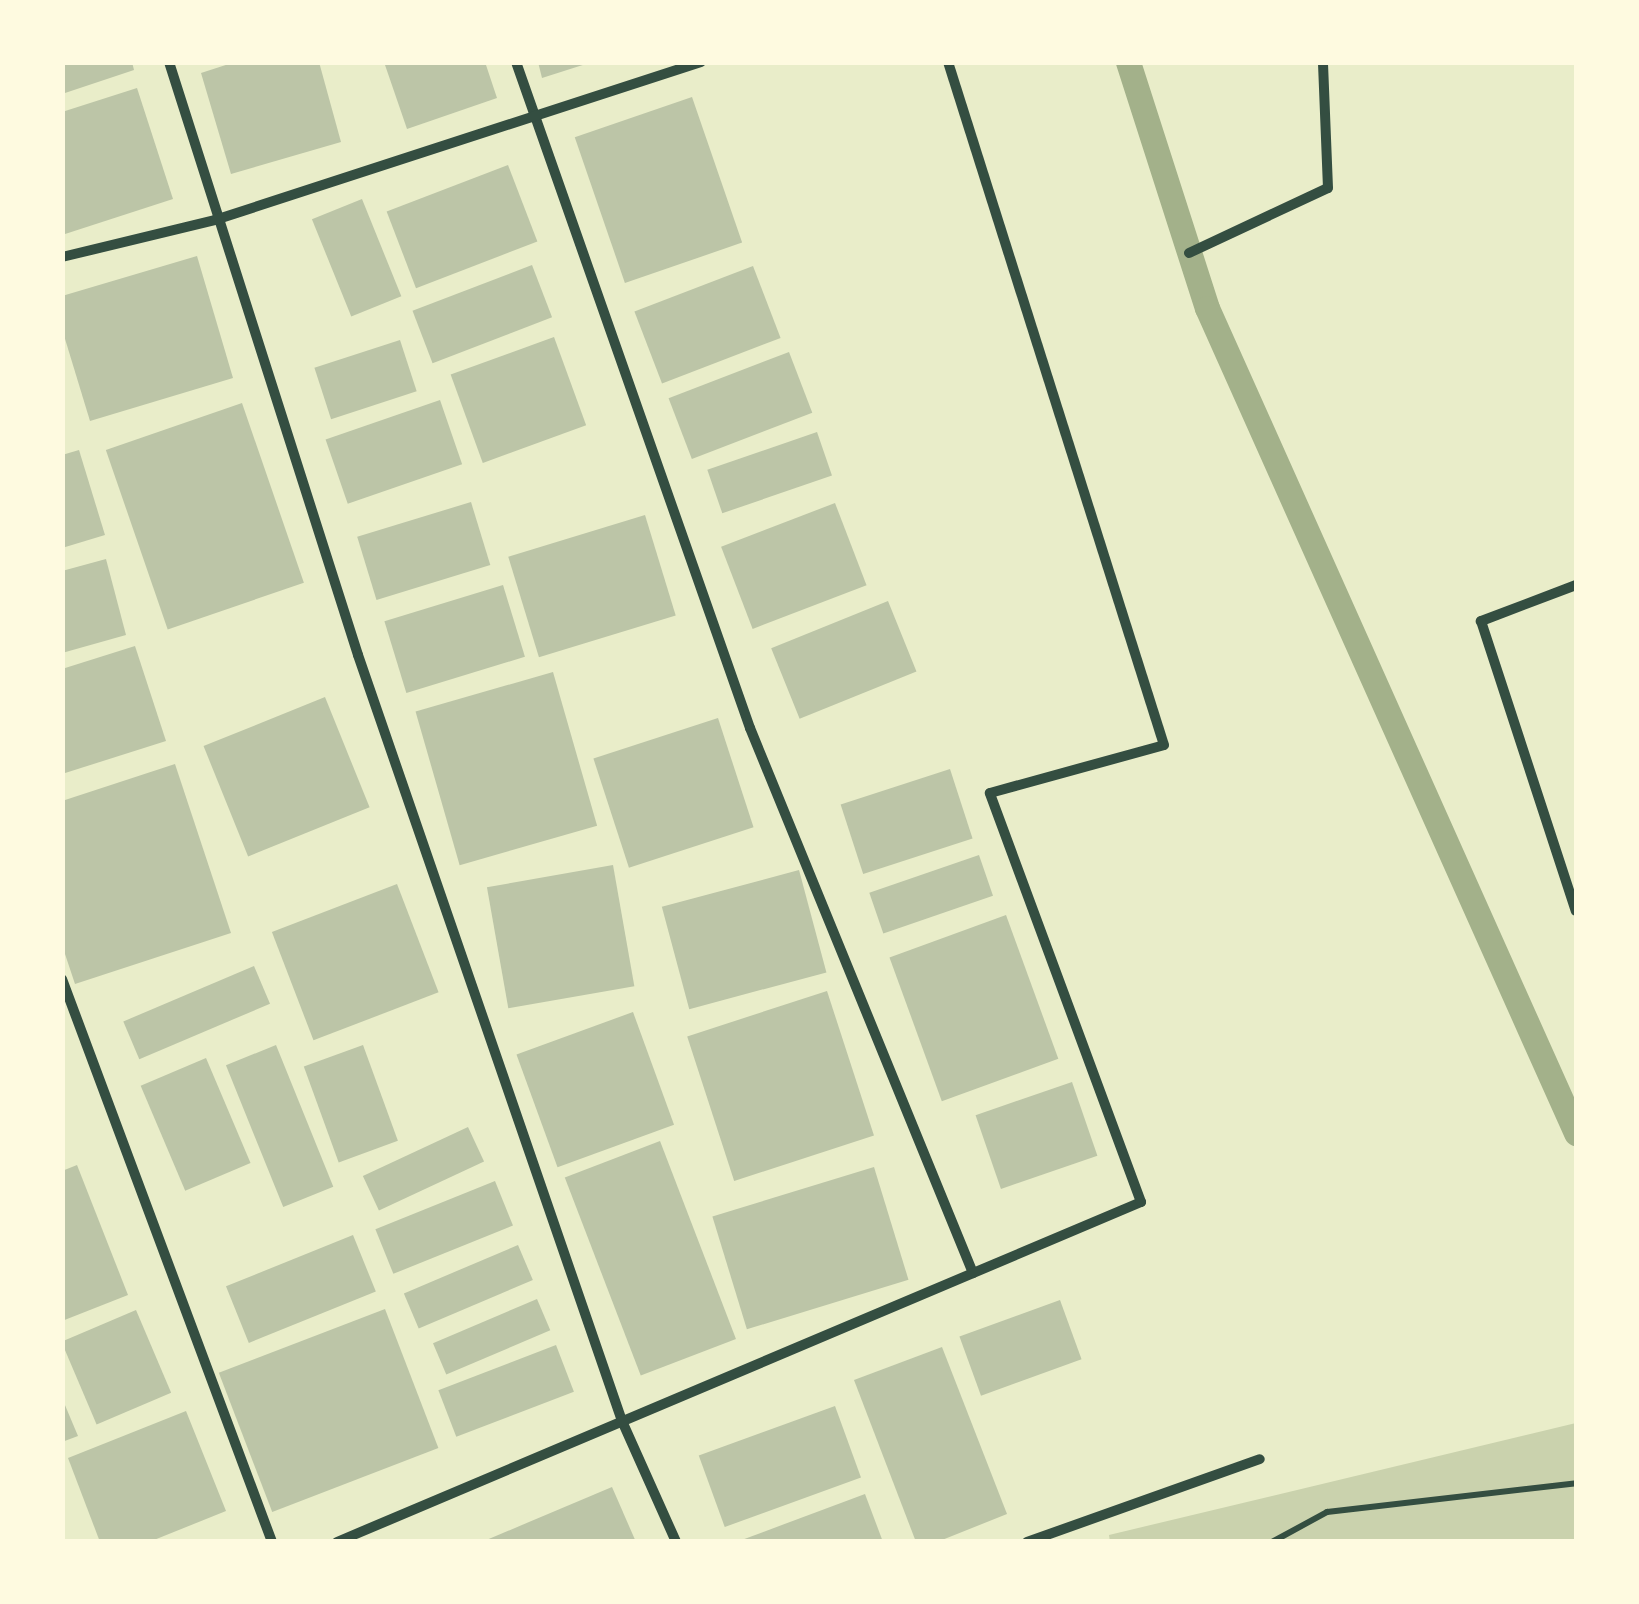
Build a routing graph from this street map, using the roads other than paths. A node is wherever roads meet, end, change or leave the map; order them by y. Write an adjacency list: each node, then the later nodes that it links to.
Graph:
1 (169, 62): 7 (street)
2 (516, 62): 6 (street)
3 (701, 62): 6 (street)
4 (948, 62): 13 (street)
5 (1324, 62): 8 (street)
6 (534, 112): 7 (street); 13 (street)
7 (215, 220): 9 (street); 14 (street)
8 (1189, 253)
9 (62, 256)
10 (1576, 585): 11 (street)
11 (1576, 912)
12 (62, 979): 16 (street)
13 (973, 1273): 14 (street)
14 (622, 1421): 17 (street); 18 (street)
15 (1260, 1459): 19 (street)
16 (272, 1542)
17 (337, 1542)
18 (676, 1542)
19 (1027, 1542)

